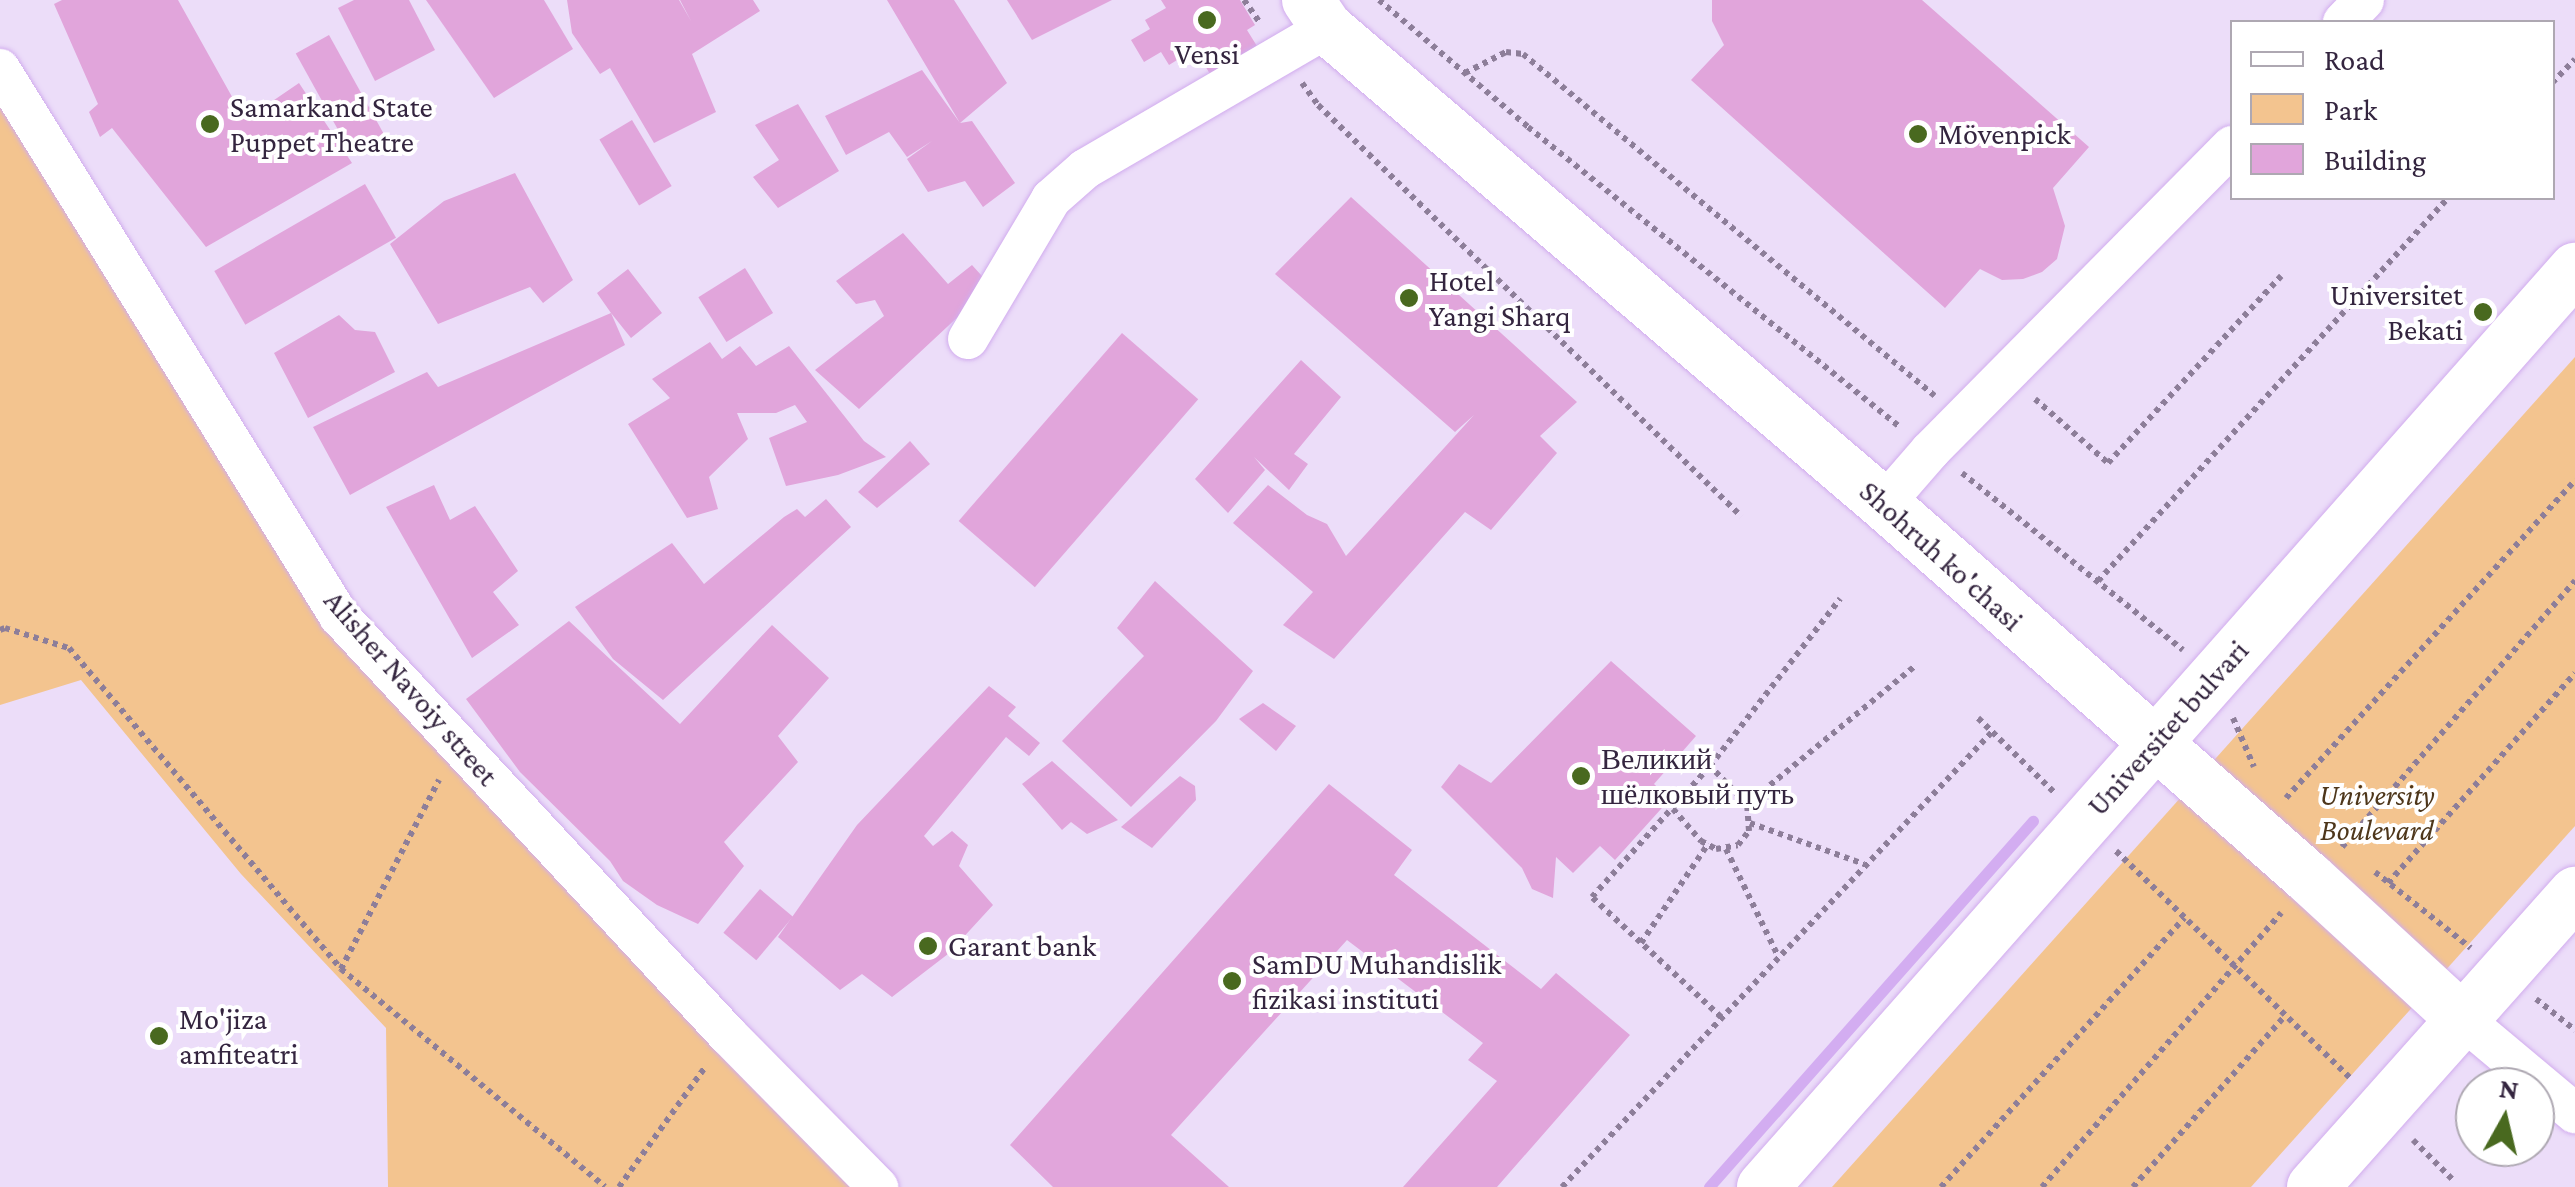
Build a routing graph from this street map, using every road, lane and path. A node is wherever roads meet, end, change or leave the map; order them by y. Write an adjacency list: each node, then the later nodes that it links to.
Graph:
1 (1244, 0): 6 (path)
2 (1379, 0): 9 (path)
3 (2364, 0): 5 (street)
4 (1318, 14): 6 (street); 20 (main road, Shohruh ko'chasi)
5 (2345, 20)
6 (1282, 54): 15 (street); 21 (path)
7 (2575, 58): 10 (path)
8 (0, 70): 33 (street, Alisher Navoiy street)
9 (1465, 73): 17 (path); 18 (path)
10 (2555, 80)
11 (2230, 148): 16 (street)
12 (2446, 200): 22 (path)
13 (2575, 269): 29 (main road, Universitet bulvari)
14 (2281, 276): 16 (path)
15 (968, 339)
16 (2008, 375): 17 (street)
17 (1963, 420): 18 (street)
18 (1930, 451): 20 (street); 22 (path)
19 (2575, 480): 37 (path)
20 (1884, 504): 32 (main road, Shohruh ko'chasi)
21 (1742, 516)
22 (2098, 581): 29 (path)
23 (2575, 581): 45 (path)
24 (1840, 600): 34 (path)
25 (0, 619): 26 (path)
26 (3, 629): 55 (path)
27 (1916, 665): 38 (path)
28 (2575, 674): 49 (path)
29 (2214, 676): 32 (main road, Universitet bulvari); 35 (path)
30 (1978, 718): 31 (path)
31 (1992, 732): 41 (path); 47 (path)
32 (2154, 742): 41 (main road, Universitet bulvari); 45 (main road, Shohruh ko'chasi)
33 (458, 743): 55 (path); 61 (street, Alisher Navoiy street)
34 (1710, 766): 38 (path); 39 (path)
35 (2260, 782)
36 (2272, 792): 37 (path)
37 (2284, 801): 40 (path)
38 (1747, 804): 42 (path)
39 (1672, 810): 43 (path); 52 (path)
40 (2298, 812)
41 (2085, 822): 51 (path); 69 (main road, Universitet bulvari)
42 (1750, 823): 44 (path); 47 (path)
43 (1708, 844): 44 (path); 52 (path)
44 (1726, 849): 53 (path)
45 (2326, 853): 46 (path); 54 (path); 59 (main road, Shohruh ko'chasi)
46 (2358, 859)
47 (1864, 864): 53 (path)
48 (2373, 871): 49 (path)
49 (2388, 883): 56 (path)
50 (2575, 892): 56 (main road)
51 (2184, 918): 54 (path); 70 (path)
52 (1641, 942): 58 (path)
53 (1778, 956): 58 (path)
54 (2236, 968): 57 (path); 71 (path)
55 (340, 969): 65 (path)
56 (2503, 974): 59 (main road); 60 (path)
57 (2285, 1016): 62 (path); 72 (path)
58 (1720, 1017): 68 (path)
59 (2460, 1018): 62 (main road); 63 (street, Shohruh ko'chasi)
60 (2575, 1030)
61 (728, 1035): 66 (path); 67 (street, Alisher Navoiy street)
62 (2382, 1110): 64 (path); 73 (main road)
63 (2575, 1113)
64 (2452, 1178)
65 (604, 1187)
66 (619, 1187)
67 (878, 1187)
68 (1562, 1187)
69 (1763, 1187)
70 (1941, 1187)
71 (2042, 1187)
72 (2133, 1187)
73 (2313, 1187)

